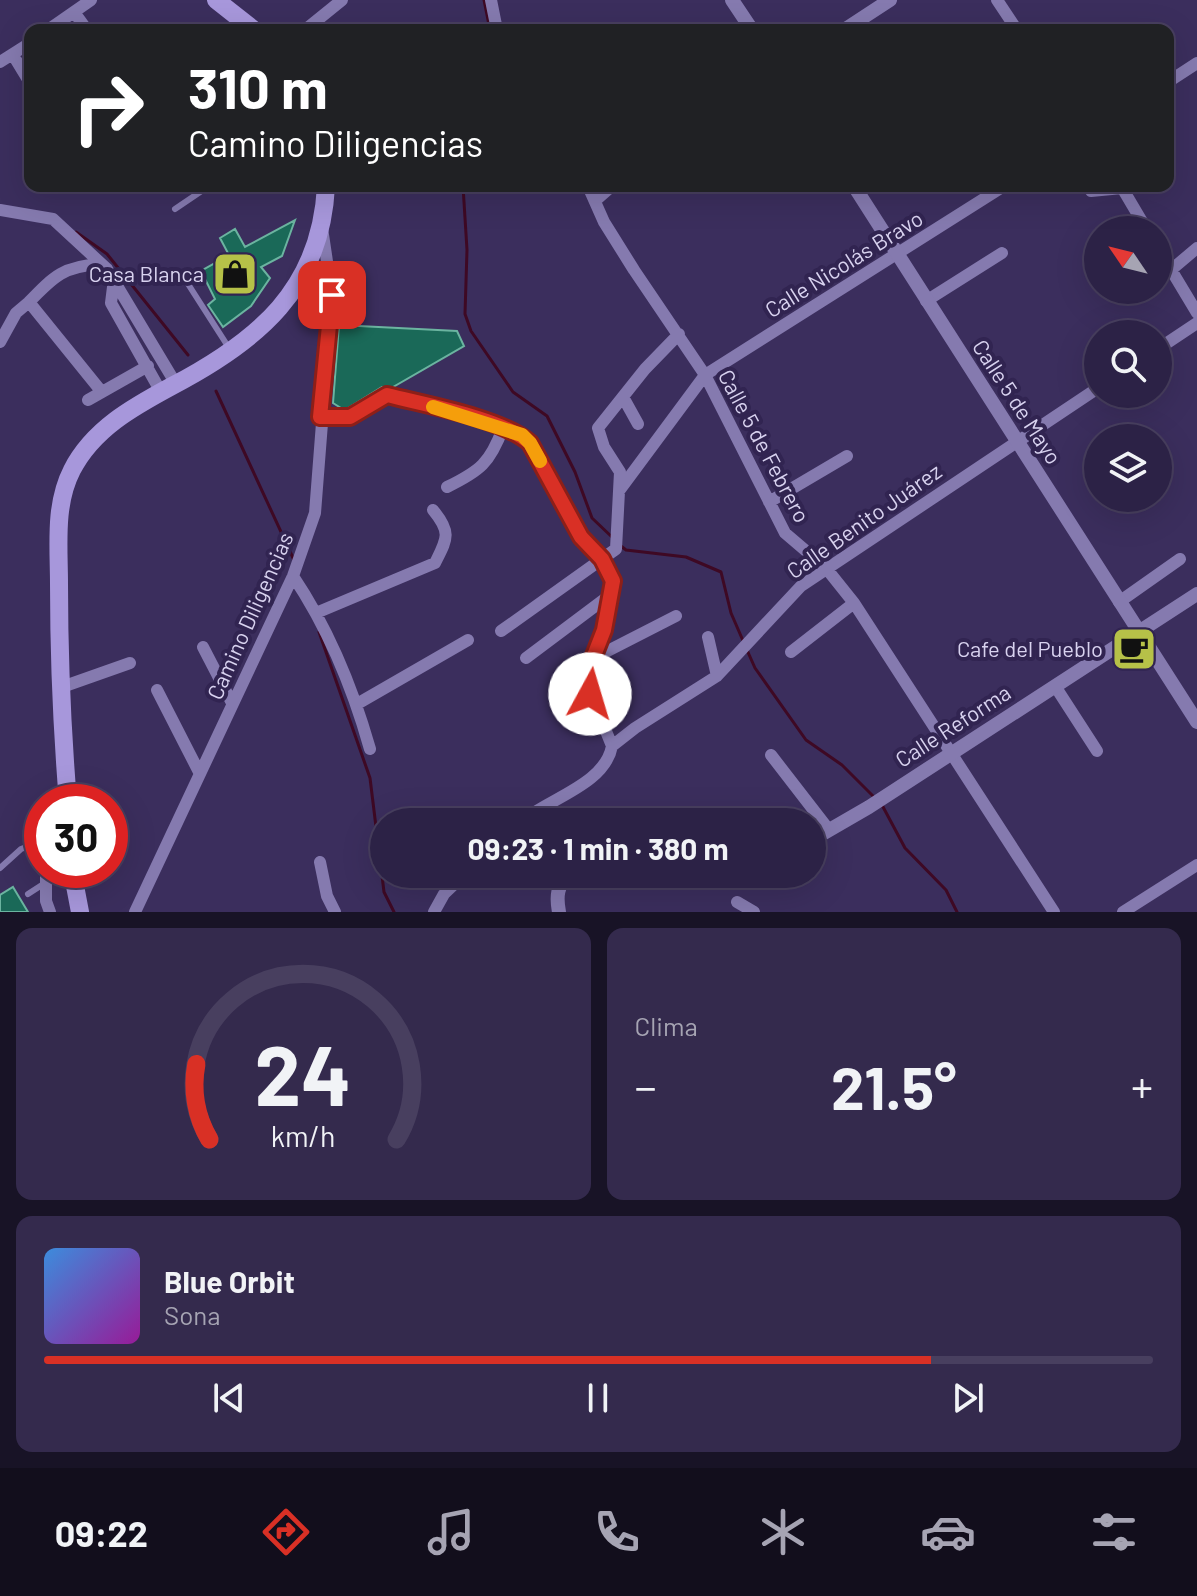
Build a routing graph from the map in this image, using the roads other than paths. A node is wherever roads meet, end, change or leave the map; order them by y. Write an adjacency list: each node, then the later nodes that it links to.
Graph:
1 (91, 0): 8 (street)
2 (216, 0): 11 (main road)
3 (342, 0): 12 (street)
4 (491, 0): 13 (street)
5 (732, 0): 14 (street)
6 (890, 0): 15 (street)
7 (997, 0): 16 (street)
8 (74, 12): 9 (street); 10 (street)
9 (57, 24)
10 (83, 24)
11 (246, 24)
12 (312, 24)
13 (496, 24)
14 (748, 24)
15 (853, 24)
16 (1013, 24)
17 (24, 47): 18 (street)
18 (13, 55): 19 (street); 21 (street)
19 (0, 62)
20 (1197, 63): 22 (street)
21 (24, 73)
22 (1174, 78)
23 (200, 192): 31 (lane)
24 (325, 192): 34 (main road)
25 (591, 192): 30 (street, Calle 5 de Febrero)
26 (605, 192): 30 (street)
27 (859, 192): 37 (street, Calle 5 de Mayo)
28 (995, 192): 37 (street, Calle Nicolás Bravo)
29 (1125, 192): 33 (street)
30 (596, 200): 47 (street, Calle 5 de Febrero)
31 (175, 209)
32 (0, 210): 38 (street)
33 (1139, 216)
34 (322, 222): 50 (main road); 58 (street, Camino Diligencias)
35 (1197, 248): 39 (street)
36 (1002, 253): 43 (street)
37 (898, 254): 43 (street, Calle 5 de Mayo); 52 (street, Calle Nicolás Bravo)
38 (101, 264): 42 (street); 44 (street)
39 (1172, 269)
40 (1172, 272): 45 (street)
41 (181, 273): 50 (lane)
42 (114, 279): 51 (street); 53 (street)
43 (926, 301): 61 (street, Calle 5 de Mayo)
44 (29, 302): 49 (street); 54 (street)
45 (1197, 313)
46 (1197, 323): 48 (street)
47 (679, 334): 52 (street, Calle 5 de Febrero); 55 (street)
48 (1172, 340)
49 (0, 342)
50 (231, 351): 53 (main road)
51 (148, 366): 53 (street); 54 (street)
52 (705, 375): 64 (street); 65 (street, Calle 5 de Febrero)
53 (168, 388): 88 (main road)
54 (101, 391): 57 (street)
55 (623, 397): 59 (street); 64 (street)
56 (1084, 397): 61 (street, Calle Benito Juárez)
57 (88, 400)
58 (320, 417): 60 (street); 70 (street, Camino Diligencias)
59 (638, 424)
60 (503, 428): 63 (street); 67 (street)
61 (1016, 442): 69 (street, Calle Benito Juárez); 73 (street, Calle 5 de Mayo)
62 (847, 456): 65 (street)
63 (447, 487)
64 (619, 491): 67 (street)
65 (769, 502): 69 (street, Calle 5 de Febrero)
66 (433, 510): 75 (street)
67 (602, 559): 72 (street); 77 (street)
68 (1180, 559): 73 (street)
69 (826, 568): 74 (street, Calle 5 de Febrero); 86 (street, Calle Benito Juárez)
70 (294, 578): 75 (street); 90 (street, Camino Diligencias)
71 (1197, 594): 78 (street, Calle Reforma)
72 (610, 595): 83 (street); 84 (street)
73 (1119, 602): 78 (street, Calle 5 de Mayo)
74 (854, 603): 82 (street); 97 (street, Calle 5 de Febrero)
75 (316, 612): 91 (street)
76 (676, 616): 84 (street)
77 (501, 631)
78 (1138, 632): 87 (street, Calle Reforma); 92 (street, Calle 5 de Mayo)
79 (708, 637): 86 (street)
80 (468, 640): 91 (street)
81 (203, 647): 90 (street)
82 (791, 652)
83 (526, 658)
84 (592, 659): 93 (street)
85 (130, 663): 88 (street)
86 (717, 676): 93 (street, Calle Benito Juárez)
87 (1055, 686): 95 (street); 97 (street, Calle Reforma)
88 (62, 687): 99 (main road)
89 (157, 690): 98 (street)
90 (232, 703): 98 (street, Camino Diligencias)
91 (357, 704): 94 (street)
92 (1197, 722)
93 (612, 746): 100 (street, Calle Benito Juárez)
94 (370, 749)
95 (1097, 751)
96 (771, 755): 102 (street)
97 (950, 755): 102 (street, Calle Reforma); 122 (street, Calle 5 de Febrero)
98 (199, 772): 117 (street, Camino Diligencias)
99 (67, 784)
100 (549, 806): 101 (street, Calle Benito Juárez)
101 (546, 808)
102 (829, 830): 103 (street, Calle Reforma)
103 (826, 832)
104 (24, 848): 107 (lane)
105 (320, 862): 118 (street)
106 (1197, 865): 123 (street)
107 (0, 868)
108 (34, 888): 113 (lane)
109 (46, 888): 115 (street)
110 (75, 888): 116 (main road)
111 (450, 888): 119 (street)
112 (559, 888): 120 (street)
113 (28, 894)
114 (737, 902): 121 (street)
115 (50, 912)
116 (80, 912)
117 (135, 912)
118 (335, 912)
119 (434, 912)
120 (559, 912)
121 (754, 912)
122 (1054, 912)
123 (1123, 912)

